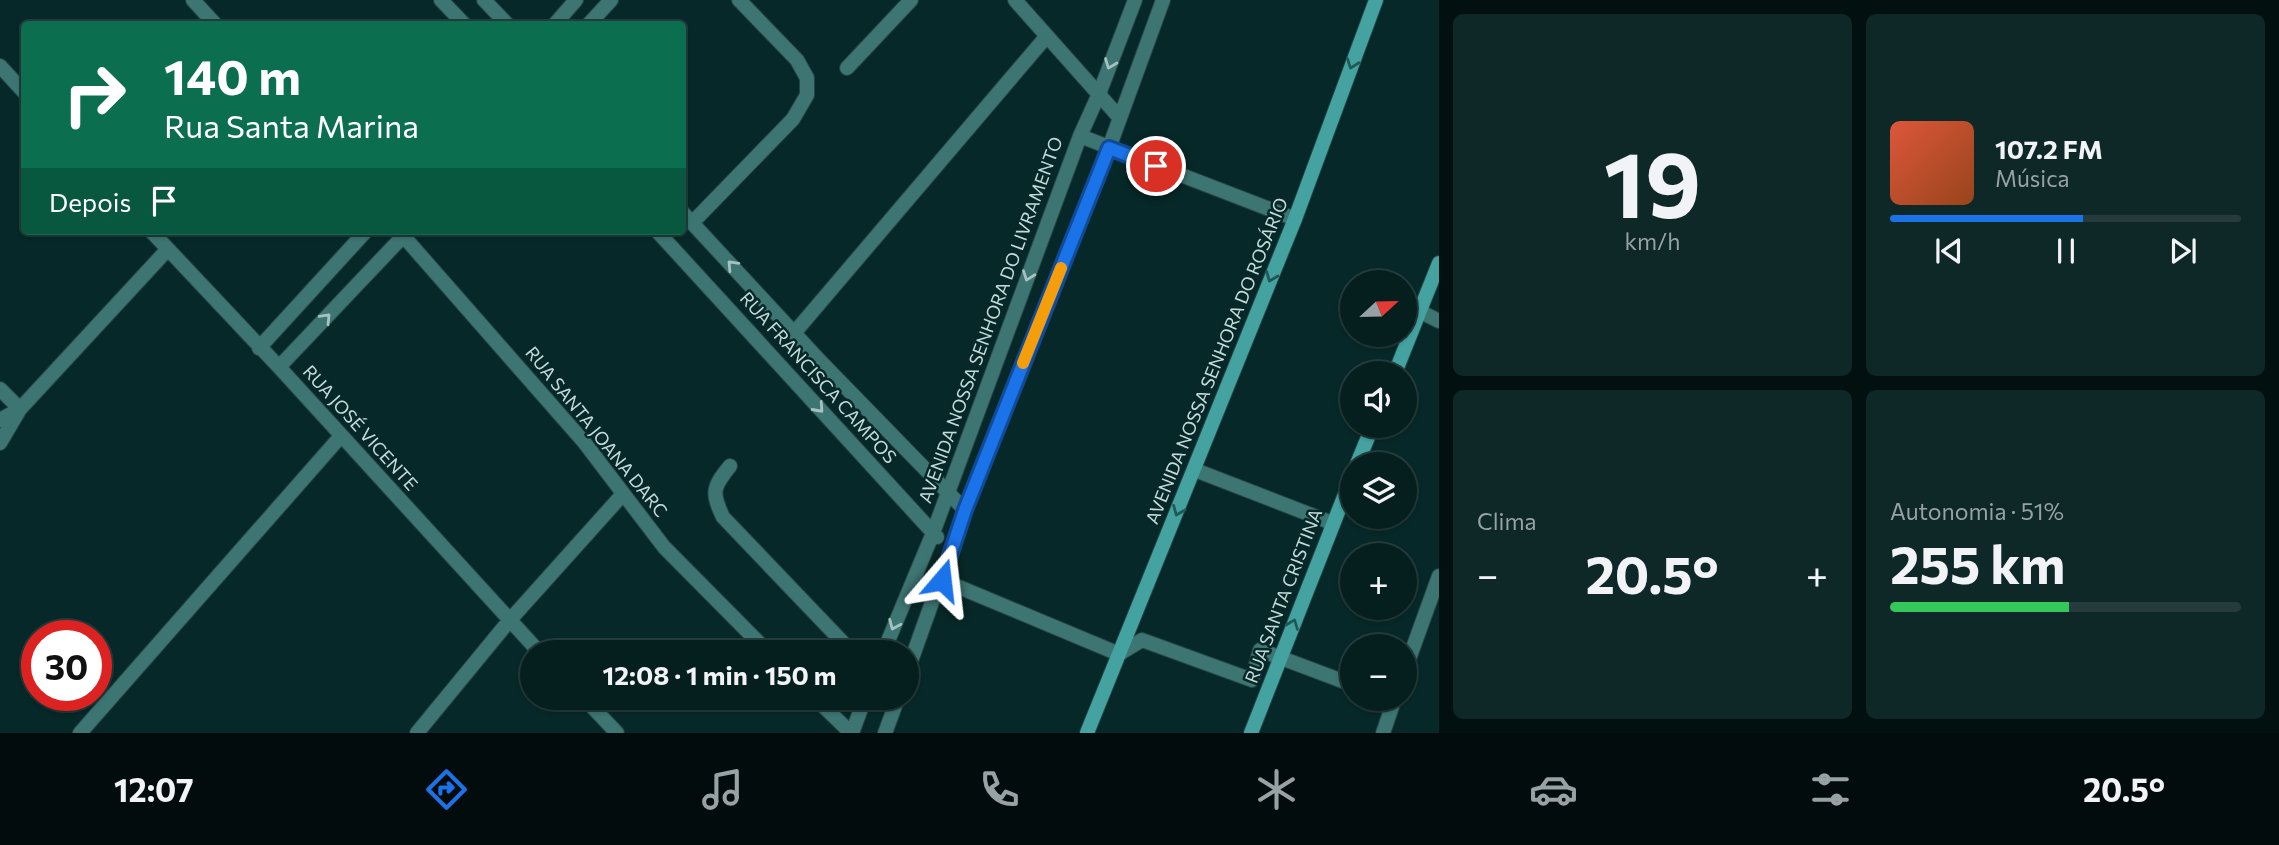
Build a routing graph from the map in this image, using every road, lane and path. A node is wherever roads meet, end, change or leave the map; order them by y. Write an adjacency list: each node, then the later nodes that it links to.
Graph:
1 (193, 0): 12 (street)
2 (441, 0): 13 (street)
3 (484, 0): 14 (street)
4 (576, 0): 15 (street)
5 (611, 0): 16 (street)
6 (738, 0): 25 (street)
7 (911, 0): 19 (street)
8 (1015, 0): 17 (street)
9 (1135, 0): 21 (street, AVENIDA NOSSA SENHORA DO LIVRAMENTO, one-way to 21)
10 (1163, 0): 22 (street)
11 (1376, 0): 26 (main road, AVENIDA NOSSA SENHORA DO ROSÁRIO, one-way to 26)
12 (212, 21)
13 (461, 21)
14 (504, 21)
15 (558, 21)
16 (592, 21)
17 (1046, 37): 21 (street); 36 (street)
18 (0, 66): 20 (street)
19 (847, 68)
20 (21, 89)
21 (1099, 94): 22 (street); 23 (street, AVENIDA NOSSA SENHORA DO LIVRAMENTO)
22 (1119, 117): 24 (street)
23 (1080, 136): 24 (street); 47 (street, AVENIDA NOSSA SENHORA DO LIVRAMENTO, one-way to 47)
24 (1109, 148): 26 (street); 50 (street)
25 (688, 217): 36 (street, RUA FRANCISCA CAMPOS, one-way to 25)
26 (1295, 219): 46 (main road, AVENIDA NOSSA SENHORA DO ROSÁRIO, one-way to 46)
27 (155, 235): 32 (street, RUA JOSÉ VICENTE)
28 (362, 235): 37 (street)
29 (402, 235): 39 (street, one-way to 29)
30 (406, 235): 48 (street, RUA SANTA JOANA DARC)
31 (661, 235): 52 (street, RUA FRANCISCA CAMPOS, one-way to 52)
32 (168, 249): 37 (street, RUA JOSÉ VICENTE); 41 (street)
33 (1439, 263): 34 (main road)
34 (1421, 312): 35 (street); 38 (main road)
35 (1439, 321)
36 (795, 332): 47 (street, RUA FRANCISCA CAMPOS)
37 (259, 348): 39 (street, RUA JOSÉ VICENTE)
38 (1400, 361)
39 (279, 367): 43 (street, RUA JOSÉ VICENTE)
40 (0, 389): 41 (street)
41 (20, 409): 42 (street); 44 (street)
42 (0, 419)
43 (341, 436): 56 (street, RUA JOSÉ VICENTE); 71 (street)
44 (0, 443)
45 (730, 466): 60 (street)
46 (1195, 470): 51 (street); 63 (main road, AVENIDA NOSSA SENHORA DO ROSÁRIO, one-way to 63)
47 (947, 491): 50 (street, RUA FRANCISCA CAMPOS); 52 (street, AVENIDA NOSSA SENHORA DO LIVRAMENTO)
48 (623, 494): 56 (street); 59 (street, RUA SANTA JOANA DARC)
49 (1340, 504): 51 (main road, RUA SANTA CRISTINA)
50 (965, 510): 53 (street)
51 (1332, 523): 64 (main road, RUA SANTA CRISTINA, one-way to 51)
52 (933, 533): 53 (street, RUA FRANCISCA CAMPOS); 61 (street, AVENIDA NOSSA SENHORA DO LIVRAMENTO, one-way to 61)
53 (950, 551): 55 (street)
54 (1439, 576): 57 (street)
55 (942, 580): 62 (street); 63 (street)
56 (509, 621): 58 (street, RUA JOSÉ VICENTE); 72 (street)
57 (1417, 637)
58 (527, 640)
59 (756, 640)
60 (841, 640)
61 (888, 640)
62 (919, 641)
63 (1119, 654): 64 (street); 76 (main road, AVENIDA NOSSA SENHORA DO ROSÁRIO)
64 (1281, 657): 65 (street); 77 (main road, RUA SANTA CRISTINA)
65 (1340, 680)
66 (595, 710): 73 (street)
67 (827, 710): 74 (street)
68 (860, 710): 74 (street)
69 (894, 710): 75 (street)
70 (1389, 711): 78 (street)
71 (80, 733)
72 (417, 733)
73 (617, 733)
74 (851, 733)
75 (885, 733)
76 (1087, 733)
77 (1251, 733)
78 (1383, 733)

